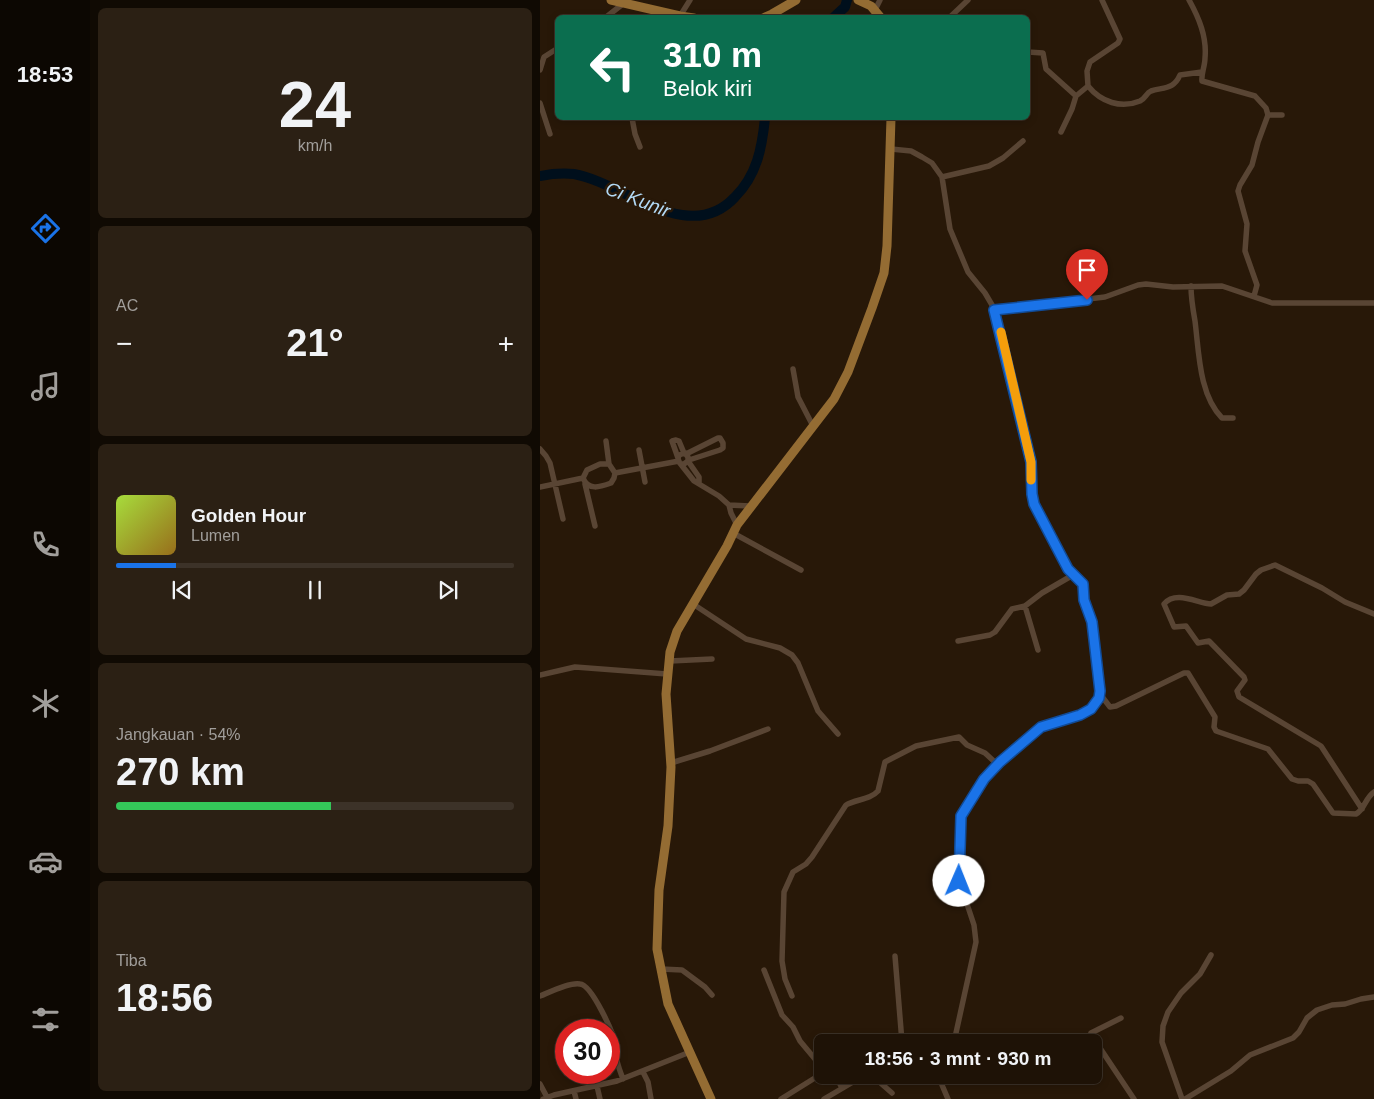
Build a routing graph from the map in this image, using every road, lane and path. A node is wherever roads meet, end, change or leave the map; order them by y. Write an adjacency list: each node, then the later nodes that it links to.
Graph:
1 (611, 0): 9 (main road)
2 (690, 0): 15 (street)
3 (796, 0): 10 (main road)
4 (858, 0): 11 (main road)
5 (880, 0): 11 (street)
6 (968, 0): 12 (street)
7 (1102, 0): 23 (street)
8 (1189, 0): 22 (street)
9 (624, 3): 13 (street); 14 (main road)
10 (785, 3): 16 (main road)
11 (875, 10)
12 (958, 11): 17 (street); 18 (street)
13 (609, 15)
14 (676, 15)
15 (681, 15)
16 (767, 15)
17 (953, 15)
18 (960, 15)
19 (555, 50): 21 (street)
20 (1030, 52): 24 (street)
21 (540, 70)
22 (1202, 72): 23 (street); 26 (street)
23 (1088, 86): 24 (street)
24 (1076, 96): 30 (street)
25 (540, 103): 31 (street)
26 (1268, 115): 27 (street); 37 (street)
27 (1282, 115)
28 (632, 120): 33 (street)
29 (891, 120): 34 (main road)
30 (1061, 132)
31 (550, 134)
32 (1023, 141): 35 (street)
33 (640, 147)
34 (891, 149): 35 (street); 42 (main road)
35 (942, 177): 39 (street)
36 (1191, 286): 37 (street); 39 (street); 41 (street)
37 (1254, 296): 38 (street)
38 (1374, 303)
39 (994, 310): 62 (street)
40 (793, 369): 42 (street)
41 (1233, 418)
42 (813, 426): 57 (main road)
43 (606, 441): 48 (street)
44 (540, 449): 54 (street)
45 (638, 450): 49 (street)
46 (687, 457): 46 (street); 47 (street); 47 (street); 47 (street); 53 (street)
47 (679, 461): 49 (street); 53 (street)
48 (609, 464): 50 (street); 51 (street)
49 (642, 468): 50 (street); 52 (street)
50 (615, 472): 51 (street)
51 (584, 481): 54 (street); 59 (street)
52 (645, 482)
53 (699, 483): 56 (street)
54 (555, 484): 55 (street); 58 (street)
55 (540, 487)
56 (729, 505): 57 (street); 60 (street)
57 (750, 506): 60 (main road)
58 (563, 519)
59 (595, 526)
60 (735, 529): 61 (street); 63 (main road)
61 (801, 570)
62 (1073, 575): 64 (street); 72 (street)
63 (693, 604): 69 (main road); 74 (street)
64 (1025, 606): 66 (street); 67 (street)
65 (1374, 614): 78 (street)
66 (958, 641)
67 (1038, 650)
68 (712, 659): 69 (street)
69 (670, 660): 70 (main road)
70 (667, 674): 71 (street); 75 (main road)
71 (540, 675)
72 (1100, 694): 76 (street); 78 (street)
73 (768, 728): 75 (street)
74 (838, 734)
75 (670, 764): 81 (main road)
76 (998, 765): 85 (street); 89 (street)
77 (1374, 792): 78 (street)
78 (1362, 809)
79 (1211, 955): 113 (street)
80 (896, 956): 88 (street)
81 (661, 969): 83 (street); 90 (main road)
82 (764, 970): 91 (street)
83 (712, 995)
84 (540, 996): 94 (street)
85 (792, 996)
86 (1374, 997): 113 (street)
87 (1121, 1018): 112 (street)
88 (901, 1034)
89 (956, 1034)
90 (690, 1052): 92 (street); 108 (main road)
91 (814, 1058)
92 (643, 1072): 94 (street); 107 (street)
93 (814, 1078): 109 (street)
94 (623, 1079): 100 (street)
95 (540, 1084): 104 (street)
96 (840, 1084): 101 (street)
97 (849, 1084): 101 (street)
98 (885, 1084): 103 (street)
99 (942, 1084): 111 (street)
100 (597, 1086): 102 (street); 106 (street)
101 (842, 1088): 110 (street)
102 (574, 1091): 104 (street); 105 (street)
103 (892, 1093)
104 (546, 1098)
105 (576, 1099)
106 (600, 1099)
107 (651, 1099)
108 (712, 1099)
109 (781, 1099)
110 (824, 1099)
111 (948, 1099)
112 (1134, 1099)
113 (1184, 1099)

